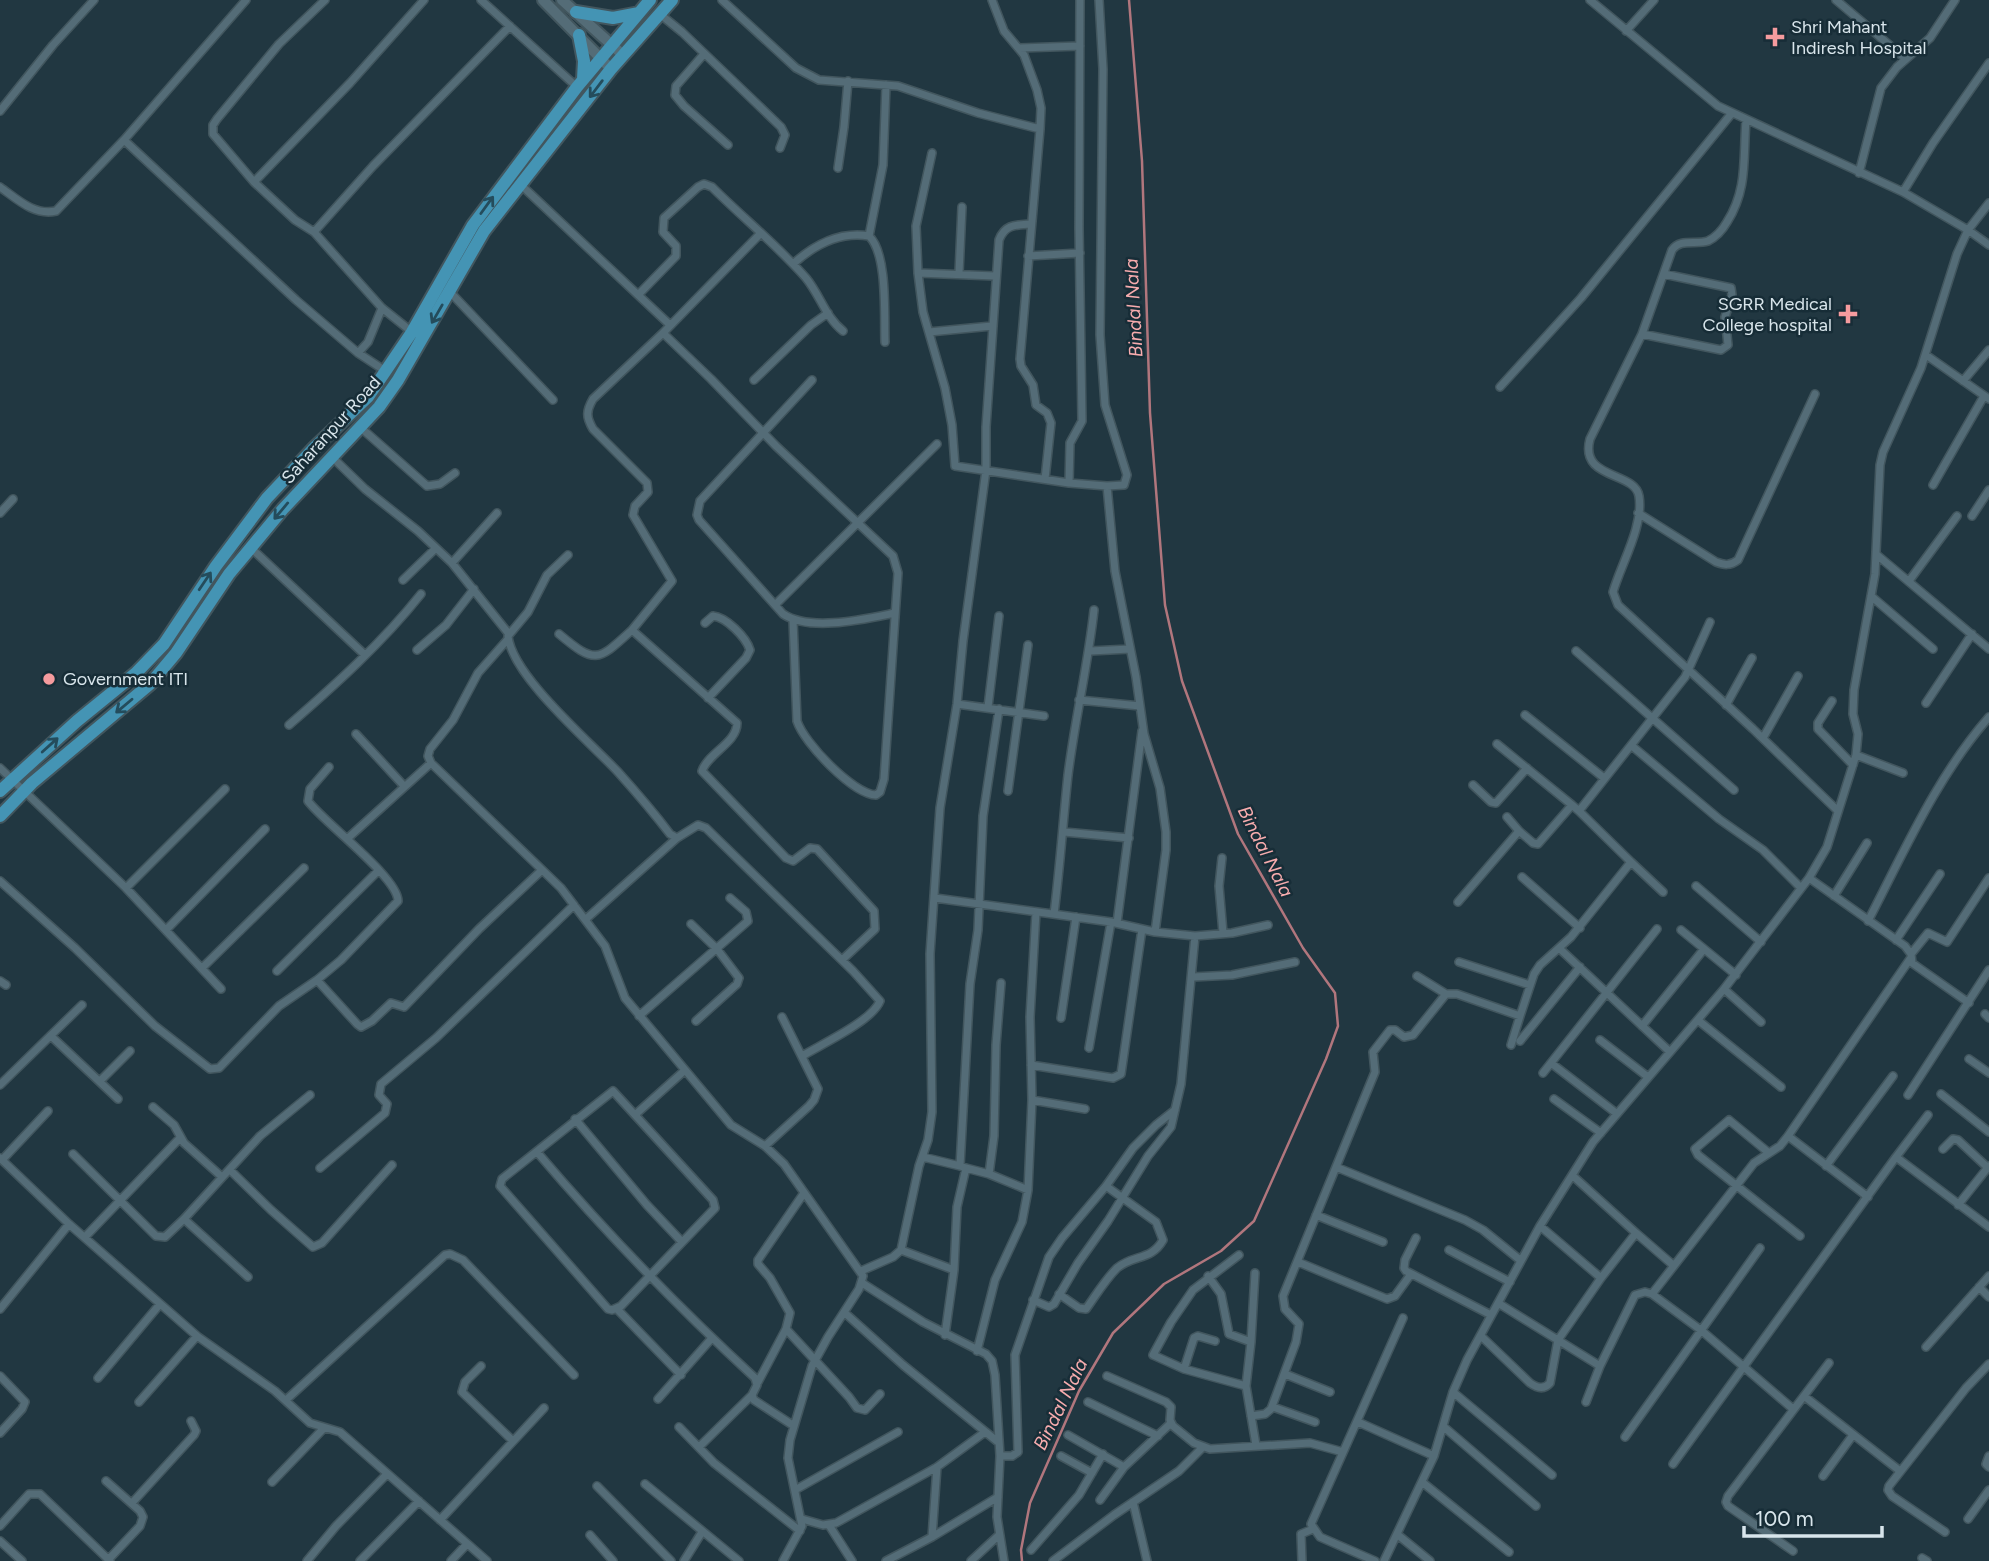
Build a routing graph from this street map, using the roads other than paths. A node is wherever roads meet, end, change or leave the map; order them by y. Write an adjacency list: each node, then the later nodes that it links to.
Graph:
1 (94, 0): 36 (street)
2 (246, 0): 40 (street)
3 (325, 0): 46 (street)
4 (424, 0): 46 (street)
5 (481, 0): 21 (street)
6 (543, 0): 23 (street)
7 (562, 0): 18 (street)
8 (650, 0): 19 (main road, Saharanpur Road)
9 (672, 0): 20 (main road, Saharanpur Road)
10 (722, 0): 33 (street)
11 (992, 0): 26 (street)
12 (1080, 0): 25 (street)
13 (1099, 0): 99 (street)
14 (1590, 0): 22 (street)
15 (1654, 0): 22 (street)
16 (1836, 0): 30 (street)
17 (1955, 0): 30 (street)
18 (576, 12): 19 (main road); 24 (street)
19 (639, 13): 24 (main road, Saharanpur Road)
20 (661, 15): 27 (street); 28 (main road, Saharanpur Road)
21 (510, 26): 34 (street); 55 (street)
22 (1626, 31): 37 (street)
23 (579, 35): 29 (street); 34 (main road)
24 (613, 45): 28 (street); 29 (main road, Saharanpur Road)
25 (1080, 46): 26 (street); 60 (street)
26 (1020, 48): 39 (street)
27 (704, 54): 41 (street); 42 (street)
28 (624, 55): 32 (main road, Saharanpur Road)
29 (602, 58): 32 (street); 34 (main road, Saharanpur Road)
30 (1906, 58): 45 (street)
31 (1989, 63): 49 (street)
32 (611, 69): 47 (main road, Saharanpur Road, one-way to 47)
33 (848, 81): 35 (street); 44 (street)
34 (580, 83): 53 (main road, Saharanpur Road, one-way to 34)
35 (886, 85): 39 (street); 58 (street)
36 (0, 111)
37 (1732, 113): 38 (street); 86 (street)
38 (1746, 120): 45 (street); 65 (street)
39 (1040, 129): 52 (street)
40 (124, 139): 48 (street); 80 (street)
41 (728, 145)
42 (780, 148)
43 (932, 153): 63 (street)
44 (838, 168)
45 (1859, 173): 49 (street)
46 (254, 182): 55 (street)
47 (521, 185): 56 (main road, Saharanpur Road); 68 (street)
48 (0, 187)
49 (1900, 191): 54 (street)
50 (1989, 203): 54 (street)
51 (962, 207): 64 (street)
52 (1031, 224): 61 (street); 66 (street)
53 (472, 225): 56 (main road); 75 (main road, Saharanpur Road)
54 (1968, 230): 59 (street); 81 (street)
55 (314, 232): 69 (street)
56 (484, 232): 67 (main road, Saharanpur Road)
57 (761, 233): 62 (street); 68 (street); 71 (street)
58 (869, 236): 62 (street); 78 (street)
59 (1989, 245)
60 (1080, 253): 61 (street); 97 (street)
61 (1028, 256): 96 (street)
62 (793, 264): 70 (street)
63 (918, 273): 64 (street); 74 (street)
64 (959, 273): 66 (street)
65 (1664, 274): 77 (street); 77 (street)
66 (995, 276): 72 (street)
67 (450, 292): 89 (street); 90 (main road, Saharanpur Road, one-way to 90)
68 (639, 294): 71 (street)
69 (382, 308): 75 (street); 80 (street)
70 (828, 313): 73 (street); 83 (street)
71 (669, 324): 76 (street)
72 (992, 326): 74 (street); 94 (street)
73 (843, 331)
74 (929, 331): 94 (street)
75 (412, 332): 82 (main road, Saharanpur Road)
76 (663, 333): 91 (street); 125 (street)
77 (1642, 334): 102 (street)
78 (885, 342)
79 (1989, 350): 85 (street)
80 (358, 353): 82 (street)
81 (1926, 355): 85 (street); 111 (street)
82 (387, 372): 168 (main road, Saharanpur Road, one-way to 82)
83 (754, 380)
84 (812, 380): 91 (street)
85 (1963, 381): 88 (street)
86 (1500, 387)
87 (1815, 394): 102 (street)
88 (1987, 398): 98 (street)
89 (553, 400)
90 (360, 427): 93 (main road, Saharanpur Road); 95 (street)
91 (763, 432): 107 (street); 118 (street)
92 (937, 444): 107 (street)
93 (331, 456): 108 (main road, Saharanpur Road, one-way to 108); 109 (street)
94 (986, 470): 96 (street); 144 (street)
95 (455, 473)
96 (1045, 479): 97 (street)
97 (1069, 483): 99 (street)
98 (1933, 485)
99 (1107, 486): 130 (street)
100 (1989, 490): 106 (street)
101 (13, 499): 103 (street)
102 (1638, 510): 138 (street)
103 (0, 513)
104 (497, 513): 112 (street)
105 (1957, 516): 114 (street)
106 (1972, 516)
107 (859, 521): 118 (street); 120 (street)
108 (251, 548): 136 (street); 174 (main road, Saharanpur Road, one-way to 174)
109 (436, 548): 112 (street); 113 (street)
110 (568, 555): 128 (street)
111 (1877, 555): 114 (street); 117 (street)
112 (452, 563): 115 (street)
113 (404, 580)
114 (1909, 581): 127 (street)
115 (474, 589): 128 (street); 133 (street)
116 (421, 594): 136 (street)
117 (1871, 596): 131 (street); 160 (street)
118 (776, 604): 122 (street)
119 (1094, 610): 134 (street)
120 (895, 613): 122 (street); 122 (street)
121 (999, 616): 147 (street)
122 (793, 620)
123 (1710, 622): 138 (street)
124 (705, 623): 140 (street)
125 (632, 630): 126 (street); 140 (street)
126 (559, 634)
127 (1972, 634): 132 (street); 143 (street)
128 (509, 636): 161 (street); 185 (street)
129 (1028, 645): 149 (street)
130 (1130, 649): 134 (street); 146 (street)
131 (1933, 649)
132 (1989, 649)
133 (417, 650)
134 (1090, 651): 141 (street)
135 (1576, 651): 152 (street)
136 (365, 655): 155 (street)
137 (1752, 658): 145 (street)
138 (1689, 671): 145 (street); 152 (street)
139 (1798, 676): 157 (street)
140 (708, 698): 230 (street)
141 (1079, 700): 146 (street); 183 (street)
142 (1832, 701): 162 (street)
143 (1926, 703)
144 (957, 704): 147 (street); 204 (street)
145 (1726, 705): 157 (street)
146 (1140, 706): 154 (street)
147 (988, 707): 148 (street)
148 (999, 709): 149 (street); 206 (street)
149 (1019, 711): 151 (street); 175 (street)
150 (1525, 715): 167 (street)
151 (1044, 716)
152 (1652, 717): 159 (street); 172 (street)
153 (1989, 717): 212 (street)
154 (1143, 723): 186 (street); 221 (street)
155 (289, 726)
156 (356, 734): 170 (street)
157 (1763, 738): 178 (street)
158 (1497, 744): 165 (street)
159 (1632, 746): 167 (street); 200 (street)
160 (1856, 755): 162 (street); 166 (street)
161 (431, 763): 170 (street); 191 (street)
162 (1853, 765): 178 (street)
163 (329, 767): 184 (street)
164 (0, 768): 168 (street)
165 (1527, 768): 169 (street); 176 (street)
166 (1903, 773)
167 (1604, 778): 177 (street)
168 (12, 780): 173 (main road, Saharanpur Road); 174 (street)
169 (1473, 785)
170 (404, 786): 184 (street)
171 (225, 789): 199 (street)
172 (1734, 790)
173 (0, 791)
174 (24, 791): 179 (main road, Saharanpur Road); 199 (street)
175 (1008, 791)
176 (1572, 805): 177 (street); 182 (street)
177 (1579, 811): 189 (street)
178 (1838, 811): 195 (street)
179 (0, 816)
180 (1507, 817): 182 (street)
181 (265, 829): 219 (street)
182 (1519, 831): 205 (street)
183 (1064, 832): 186 (street); 209 (street)
184 (348, 838): 192 (street)
185 (677, 838): 211 (street); 230 (street)
186 (1129, 838): 213 (street)
187 (1867, 843): 202 (street)
188 (1222, 858): 222 (street)
189 (1631, 862): 201 (street); 216 (street)
190 (304, 868): 234 (street)
191 (542, 870): 207 (street); 240 (street)
192 (378, 871): 236 (street); 240 (street)
193 (1940, 874): 224 (street)
194 (1522, 877): 216 (street)
195 (1809, 878): 200 (street); 202 (street)
196 (1989, 878): 229 (street)
197 (0, 881): 240 (street)
198 (1696, 886): 225 (street)
199 (126, 888): 219 (street)
200 (1801, 888): 225 (street)
201 (1663, 892)
202 (1834, 896): 212 (street)
203 (730, 898): 226 (street)
204 (935, 898): 206 (street); 299 (street)
205 (1458, 902)
206 (979, 904): 208 (street); 305 (street)
207 (574, 905): 211 (street); 307 (street)
208 (1037, 912): 209 (street); 267 (street)
209 (1054, 914): 210 (street)
210 (1076, 918): 213 (street); 252 (street)
211 (586, 919): 249 (street)
212 (1868, 920): 224 (street)
213 (1114, 922): 217 (street); 261 (street)
214 (691, 924): 226 (street)
215 (1268, 925): 222 (street)
216 (1580, 928): 227 (street)
217 (1142, 929): 221 (street); 267 (street)
218 (1657, 929): 245 (street)
219 (166, 930): 234 (street)
220 (1681, 930): 228 (street)
221 (1155, 932): 223 (street)
222 (1223, 933): 223 (street)
223 (1195, 936): 239 (street)
224 (1896, 940): 229 (street)
225 (1761, 942): 237 (street)
226 (717, 949): 249 (street); 253 (street)
227 (1560, 949): 233 (street); 242 (street)
228 (1704, 949): 237 (street); 256 (street)
229 (1910, 956): 247 (street); 292 (street)
230 (842, 960): 264 (street)
231 (1295, 962): 239 (street)
232 (1459, 962): 242 (street)
233 (1580, 967): 245 (street); 259 (street)
234 (202, 968): 243 (street)
235 (1989, 970): 247 (street)
236 (277, 971)
237 (1736, 975): 244 (street)
238 (1417, 976): 246 (street)
239 (1192, 977): 284 (street)
240 (317, 981)
241 (1001, 983): 309 (street)
242 (1530, 985): 250 (street)
243 (221, 989)
244 (1724, 989): 254 (street); 255 (street)
245 (1607, 993): 256 (street); 266 (street)
246 (1446, 994): 250 (street); 306 (street)
247 (1969, 1003): 278 (street)
248 (82, 1005): 257 (street)
249 (639, 1016): 268 (street)
250 (1520, 1016): 260 (street)
251 (782, 1017): 264 (street)
252 (1061, 1018)
253 (696, 1021)
254 (1699, 1021): 263 (street); 275 (street)
255 (1760, 1022)
256 (1642, 1026): 263 (street)
257 (51, 1036): 273 (street); 274 (street)
258 (1600, 1040): 272 (street)
259 (1520, 1041)
260 (1511, 1045)
261 (1089, 1048)
262 (130, 1051): 273 (street)
263 (1670, 1052): 272 (street)
264 (802, 1055): 294 (street)
265 (1969, 1059): 270 (street)
266 (1551, 1063): 269 (street); 287 (street)
267 (1031, 1065): 281 (street)
268 (684, 1071): 286 (street); 294 (street)
269 (1543, 1073)
270 (1989, 1073)
271 (1893, 1076): 303 (street)
272 (1648, 1077): 287 (street)
273 (100, 1081): 279 (street)
274 (0, 1085)
275 (1781, 1087)
276 (1941, 1094): 290 (street)
277 (310, 1095): 308 (street)
278 (1908, 1096)
279 (118, 1098)
280 (1554, 1099): 291 (street)
281 (1032, 1100): 283 (street); 314 (street)
282 (153, 1107): 293 (street)
283 (1085, 1109)
284 (1175, 1110): 313 (street); 316 (street)
285 (48, 1111): 301 (street)
286 (636, 1114): 289 (street); 329 (street)
287 (1616, 1114): 291 (street)
288 (1928, 1115): 300 (street)
289 (575, 1119): 296 (street); 329 (street)
290 (1989, 1132)
291 (1601, 1133): 310 (street)
292 (1788, 1136): 297 (street); 303 (street)
293 (180, 1138): 311 (street); 318 (street)
294 (765, 1146): 315 (street)
295 (1943, 1149): 304 (street)
296 (537, 1152): 342 (street); 357 (street)
297 (1769, 1153): 312 (street); 312 (street)
298 (73, 1154): 318 (street)
299 (923, 1157): 305 (street); 332 (street)
300 (1896, 1157): 317 (street); 319 (street)
301 (1, 1159): 322 (street)
302 (392, 1165): 308 (street)
303 (1826, 1166): 317 (street)
304 (1988, 1166): 319 (street)
305 (963, 1167): 309 (street); 338 (street)
306 (1336, 1167): 320 (street); 335 (street)
307 (320, 1168)
308 (230, 1170): 311 (street)
309 (989, 1174): 314 (street)
310 (1573, 1176): 323 (street); 325 (street)
311 (222, 1177): 321 (street)
312 (1737, 1184): 326 (street); 337 (street)
313 (1106, 1186): 316 (street); 353 (street)
314 (1028, 1190): 371 (street)
315 (804, 1193): 339 (street); 361 (street)
316 (1122, 1197): 350 (street); 350 (street)
317 (1868, 1197): 377 (street)
318 (120, 1198): 321 (street); 327 (street)
319 (1958, 1205): 324 (street)
320 (1316, 1215): 330 (street); 336 (street)
321 (184, 1219): 345 (street)
322 (69, 1224): 327 (street); 356 (street)
323 (1540, 1226): 335 (street); 346 (street)
324 (1989, 1227)
325 (1636, 1234): 337 (street); 346 (street)
326 (1800, 1236)
327 (85, 1237): 355 (street)
328 (1416, 1238): 341 (street)
329 (682, 1242): 342 (street)
330 (1383, 1242)
331 (1760, 1248): 362 (street)
332 (901, 1250): 338 (street); 339 (street)
333 (1449, 1250): 347 (street)
334 (1239, 1255): 343 (street)
335 (1520, 1260): 347 (street)
336 (1298, 1262): 341 (street); 379 (street)
337 (1673, 1265): 351 (street)
338 (954, 1270): 363 (street)
339 (861, 1271): 348 (street)
340 (1255, 1273): 369 (street)
341 (1411, 1274): 359 (street)
342 (649, 1275): 357 (street); 366 (street)
343 (1208, 1276): 369 (street); 378 (street)
344 (1989, 1276): 349 (street)
345 (248, 1277)
346 (1601, 1278): 367 (street)
347 (1510, 1282): 354 (street)
348 (862, 1283): 358 (street); 363 (street)
349 (1979, 1287): 352 (street); 370 (street)
350 (1059, 1294): 353 (street)
351 (1652, 1294): 362 (street); 376 (street)
352 (1989, 1297)
353 (1033, 1300): 423 (street)
354 (1498, 1303): 359 (street); 367 (street)
355 (160, 1304): 364 (street); 384 (street)
356 (0, 1309)
357 (617, 1309): 380 (street)
358 (845, 1313): 372 (street); 410 (street)
359 (1492, 1315): 365 (street)
360 (1403, 1318): 403 (street)
361 (786, 1329): 372 (street); 385 (street)
362 (1702, 1331): 377 (street); 415 (street)
363 (945, 1335): 371 (street)
364 (197, 1336): 393 (street); 394 (street)
365 (1481, 1336): 367 (street); 388 (street)
366 (712, 1338): 380 (street); 385 (street)
367 (1558, 1340): 376 (street)
368 (1215, 1342): 378 (street)
369 (1251, 1342): 386 (street)
370 (1926, 1346)
371 (977, 1351): 417 (street)
372 (815, 1362): 389 (street); 405 (street)
373 (1829, 1363): 391 (street)
374 (1989, 1364): 431 (street)
375 (481, 1366): 416 (street)
376 (1600, 1366): 396 (street)
377 (1743, 1366): 399 (street); 427 (street)
378 (1184, 1369): 386 (street)
379 (1285, 1374): 387 (street); 397 (street)
380 (681, 1375): 392 (street)
381 (574, 1376): 393 (street)
382 (1107, 1376): 404 (street)
383 (0, 1377): 411 (street)
384 (98, 1378)
385 (758, 1382): 390 (street)
386 (1246, 1386): 400 (street)
387 (1330, 1392)
388 (1453, 1392): 407 (street); 434 (street)
389 (880, 1394)
390 (752, 1395): 405 (street); 419 (street)
391 (1804, 1396): 399 (street); 413 (street)
392 (658, 1399)
393 (286, 1400): 408 (street)
394 (139, 1402)
395 (1088, 1402): 414 (street)
396 (1586, 1402)
397 (1273, 1407): 400 (street); 402 (street)
398 (544, 1408): 416 (street)
399 (1793, 1409): 465 (street)
400 (1251, 1416): 418 (street)
401 (191, 1421): 447 (street)
402 (1315, 1422)
403 (1358, 1422): 421 (street); 425 (street)
404 (1171, 1423): 414 (street); 420 (street)
405 (794, 1426): 441 (street)
406 (679, 1427): 419 (street)
407 (1444, 1427): 425 (street); 448 (street)
408 (324, 1428): 433 (street); 437 (street)
409 (898, 1432): 441 (street)
410 (985, 1432): 417 (street); 428 (street)
411 (0, 1433)
412 (1068, 1435): 422 (street)
413 (1853, 1435): 431 (street); 435 (street)
414 (1158, 1436): 429 (street)
415 (1625, 1437)
416 (513, 1441): 451 (street)
417 (998, 1443): 423 (street)
418 (1255, 1445): 420 (street); 421 (street)
419 (699, 1447): 455 (street)
420 (1203, 1447): 446 (street)
421 (1343, 1452): 454 (street)
422 (1103, 1454): 429 (street); 432 (street)
423 (1000, 1455): 443 (street)
424 (1060, 1456): 432 (street)
425 (1434, 1456): 438 (street)
426 (1989, 1456): 430 (street)
427 (1674, 1464)
428 (937, 1467): 452 (street); 461 (street)
429 (1124, 1467): 444 (street)
430 (1989, 1467)
431 (1900, 1471): 457 (street)
432 (1092, 1473): 464 (street)
433 (387, 1475): 445 (street); 469 (street)
434 (1552, 1475)
435 (1823, 1476)
436 (106, 1481): 447 (street)
437 (272, 1482)
438 (1422, 1482): 460 (street); 466 (street)
439 (645, 1484): 456 (street)
440 (597, 1486): 474 (street)
441 (795, 1490): 449 (street)
442 (1989, 1490): 450 (street)
443 (998, 1497): 459 (street); 461 (street)
444 (1100, 1500)
445 (419, 1501): 451 (street); 470 (street)
446 (1133, 1502): 482 (street); 483 (street)
447 (132, 1503): 467 (street)
448 (1536, 1506)
449 (802, 1519): 452 (street); 455 (street)
450 (1968, 1519)
451 (440, 1520): 463 (street)
452 (829, 1525): 478 (street)
453 (0, 1526): 467 (street)
454 (1313, 1529): 484 (street); 485 (street)
455 (800, 1531): 477 (street)
456 (702, 1532): 475 (street); 476 (street)
457 (1945, 1532)
458 (590, 1535): 473 (street)
459 (999, 1535): 480 (street); 481 (street)
460 (1398, 1535): 486 (street); 487 (street)
461 (932, 1537): 479 (street)
462 (0, 1541): 468 (street)
463 (467, 1544): 471 (street); 472 (street)
464 (1031, 1550)
465 (1793, 1551)
466 (1509, 1552)
467 (109, 1560)
468 (22, 1561)
469 (307, 1561)
470 (360, 1561)
471 (452, 1561)
472 (487, 1561)
473 (613, 1561)
474 (671, 1561)
475 (684, 1561)
476 (738, 1561)
477 (783, 1561)
478 (852, 1561)
479 (886, 1561)
480 (971, 1561)
481 (1004, 1561)
482 (1053, 1561)
483 (1147, 1561)
484 (1302, 1561)
485 (1375, 1561)
486 (1384, 1561)
487 (1430, 1561)

